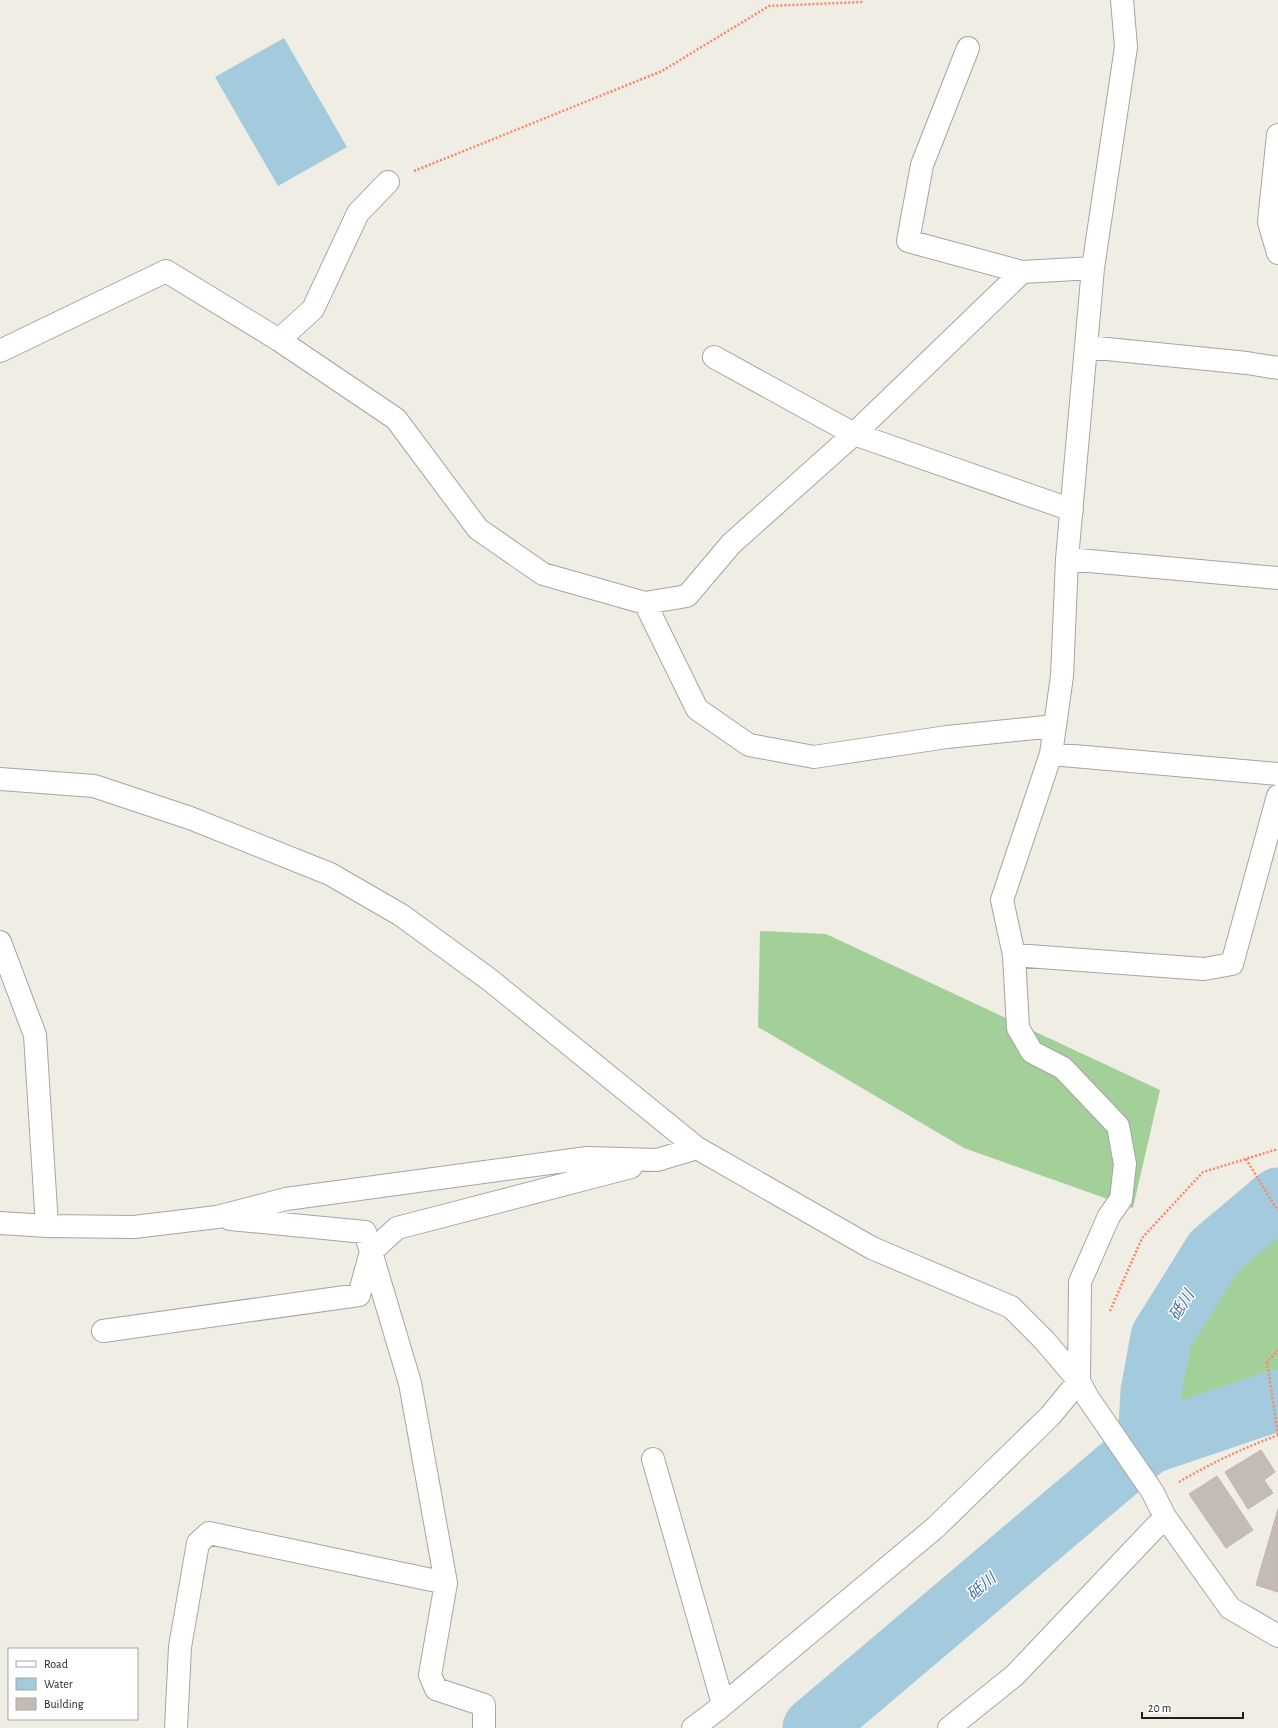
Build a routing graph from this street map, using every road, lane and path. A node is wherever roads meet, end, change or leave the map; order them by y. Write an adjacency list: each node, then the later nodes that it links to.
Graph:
1 (863, 0): 5 (path)
2 (1122, 0): 7 (street)
3 (968, 48): 8 (street)
4 (1278, 135): 6 (street)
5 (388, 182): 9 (street)
6 (1278, 253)
7 (1093, 268): 8 (street); 10 (street)
8 (1022, 272): 14 (street)
9 (279, 340): 11 (street); 18 (street)
10 (1087, 346): 13 (street); 15 (street)
11 (0, 351)
12 (714, 357): 14 (street)
13 (1278, 368)
14 (854, 434): 15 (street); 18 (street)
15 (1072, 510): 16 (street)
16 (1067, 559): 17 (street); 19 (street)
17 (1278, 578)
18 (645, 603): 19 (street)
19 (1055, 726): 20 (street)
20 (1051, 754): 21 (street); 25 (street)
21 (1278, 774)
22 (0, 779): 26 (street)
23 (1278, 796): 25 (street)
24 (0, 942): 33 (street)
25 (1014, 955): 38 (street)
26 (697, 1148): 29 (street); 38 (street)
27 (1278, 1149): 28 (path)
28 (1246, 1159): 30 (path); 35 (path)
29 (657, 1160): 31 (street); 34 (street)
30 (1278, 1211)
31 (217, 1218): 33 (street); 34 (street)
32 (0, 1223): 33 (street)
33 (47, 1226)
34 (371, 1252): 36 (street); 43 (street)
35 (1107, 1317)
36 (102, 1331)
37 (1278, 1350): 39 (path)
38 (1083, 1389): 41 (street); 45 (street)
39 (1278, 1435): 41 (path)
40 (653, 1459): 45 (street)
41 (1153, 1494): 42 (street)
42 (1165, 1517): 44 (street); 49 (street)
43 (446, 1583): 46 (street); 47 (street)
44 (1278, 1636)
45 (723, 1704): 48 (street)
46 (176, 1728)
47 (484, 1728)
48 (693, 1728)
49 (949, 1728)

